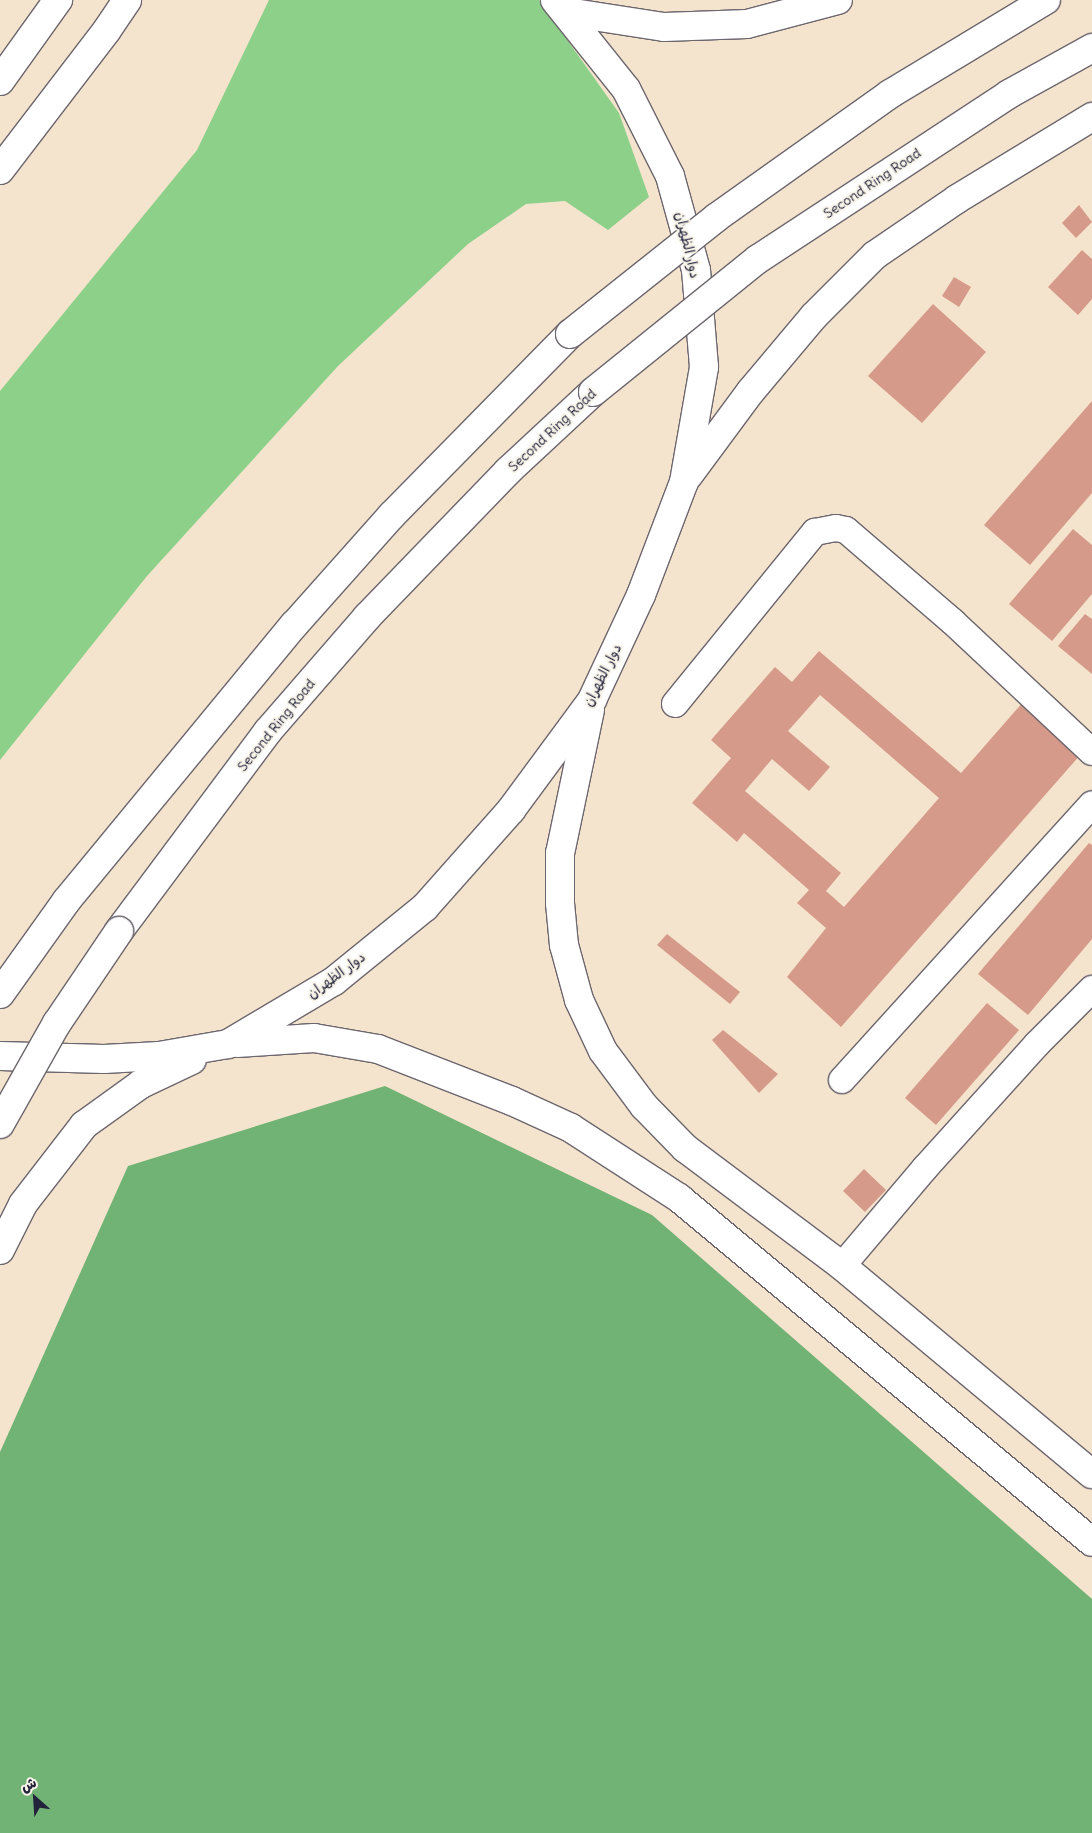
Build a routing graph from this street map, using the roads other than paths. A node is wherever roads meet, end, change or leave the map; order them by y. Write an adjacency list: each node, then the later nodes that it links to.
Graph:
1 (58, 0): 7 (highway)
2 (126, 0): 9 (highway)
3 (838, 0): 5 (highway)
4 (1046, 0): 16 (highway, bridge)
5 (561, 6): 10 (highway, دوار الظهران)
6 (1092, 48): 20 (highway, Second Ring Road, bridge)
7 (0, 81)
8 (1092, 117): 10 (highway)
9 (0, 170)
10 (684, 482): 11 (highway, دوار الظهران)
11 (592, 700): 17 (highway, دوار الظهران); 22 (highway)
12 (675, 704): 13 (street)
13 (1092, 752)
14 (1092, 804): 19 (street)
15 (1092, 990): 22 (street)
16 (0, 994)
17 (228, 1044): 18 (highway, دوار الظهران); 21 (highway); 24 (highway)
18 (0, 1056)
19 (842, 1080)
20 (0, 1124)
21 (0, 1250)
22 (842, 1266): 23 (highway)
23 (1092, 1474)
24 (1092, 1542)

